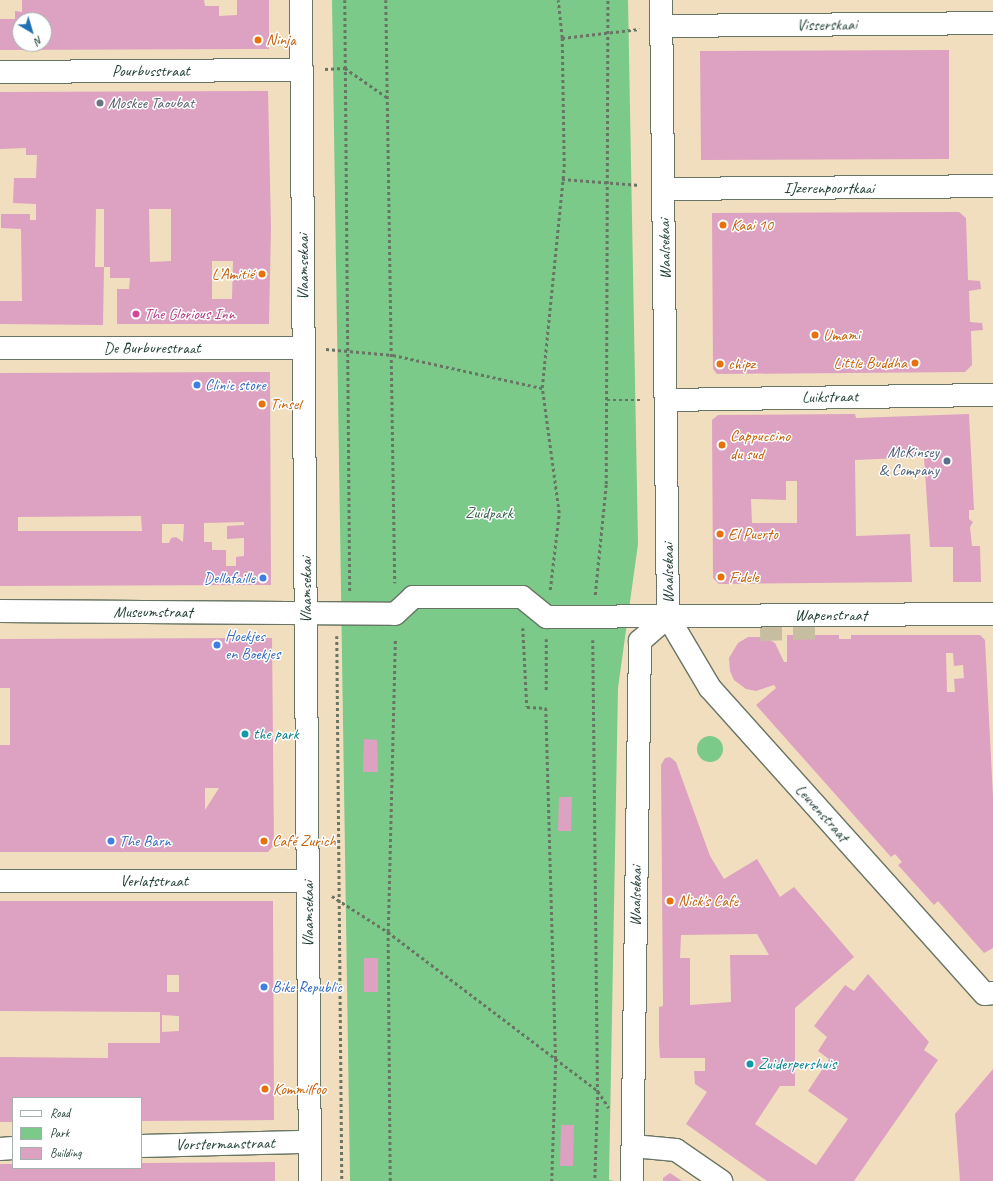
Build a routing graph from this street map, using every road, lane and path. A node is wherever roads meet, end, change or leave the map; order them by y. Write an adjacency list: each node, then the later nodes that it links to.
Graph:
1 (301, 0): 12 (street, Vlaamsekaai)
2 (345, 0): 11 (path)
3 (386, 0): 14 (path)
4 (558, 0): 10 (path)
5 (608, 0): 9 (path)
6 (661, 0): 8 (street, Waalsekaai)
7 (993, 23): 8 (street, Visserskaai)
8 (661, 26): 9 (path); 18 (street, Waalsekaai)
9 (609, 33): 10 (path); 16 (path)
10 (562, 38): 15 (path)
11 (345, 68): 12 (path); 14 (path); 21 (path)
12 (302, 70): 13 (street, Pourbusstraat); 20 (street, Vlaamsekaai)
13 (0, 72)
14 (388, 98): 22 (path)
15 (562, 179): 16 (path); 23 (path)
16 (608, 181): 18 (path); 25 (path)
17 (993, 186): 18 (street, IJzerenpoortkaai)
18 (664, 189): 26 (street, Waalsekaai)
19 (0, 348): 20 (street, De Burburestraat)
20 (304, 348): 21 (path); 29 (street, Vlaamsekaai)
21 (347, 351): 22 (path); 30 (path)
22 (393, 355): 23 (path); 31 (path)
23 (542, 388): 36 (path)
24 (993, 395): 26 (street, Luikstraat)
25 (607, 400): 26 (path); 34 (path)
26 (666, 400): 35 (street, Waalsekaai)
27 (522, 597): 31 (street); 36 (street); 44 (path)
28 (0, 611): 29 (street, Museumstraat)
29 (306, 613): 30 (street, Museumstraat); 40 (street, Vlaamsekaai)
30 (344, 613): 31 (street, Museumstraat); 41 (path)
31 (395, 614): 42 (path)
32 (993, 614): 33 (street, Wapenstraat)
33 (860, 615): 35 (street, Wapenstraat); 37 (street)
34 (593, 616): 35 (street, Wapenstraat); 36 (street, Wapenstraat); 45 (path)
35 (668, 616): 43 (street, Leuvenstraat); 49 (street, Waalsekaai)
36 (546, 617): 38 (path)
37 (824, 628)
38 (546, 690)
39 (0, 881): 40 (street, Verlatstraat)
40 (308, 881): 41 (path); 47 (street, Vlaamsekaai)
41 (340, 902): 42 (path); 53 (path)
42 (388, 932): 44 (path); 54 (path)
43 (993, 993)
44 (556, 1059): 45 (path); 55 (path)
45 (598, 1092): 46 (path); 56 (path)
46 (610, 1110)
47 (310, 1142): 48 (street, Vorstermanstraat); 52 (street, Vlaamsekaai)
48 (142, 1146)
49 (633, 1146): 57 (street, Waalsekaai); 58 (street)
50 (12, 1148): 51 (street)
51 (0, 1149)
52 (310, 1181)
53 (342, 1181)
54 (390, 1181)
55 (552, 1181)
56 (595, 1181)
57 (632, 1181)
58 (721, 1181)

